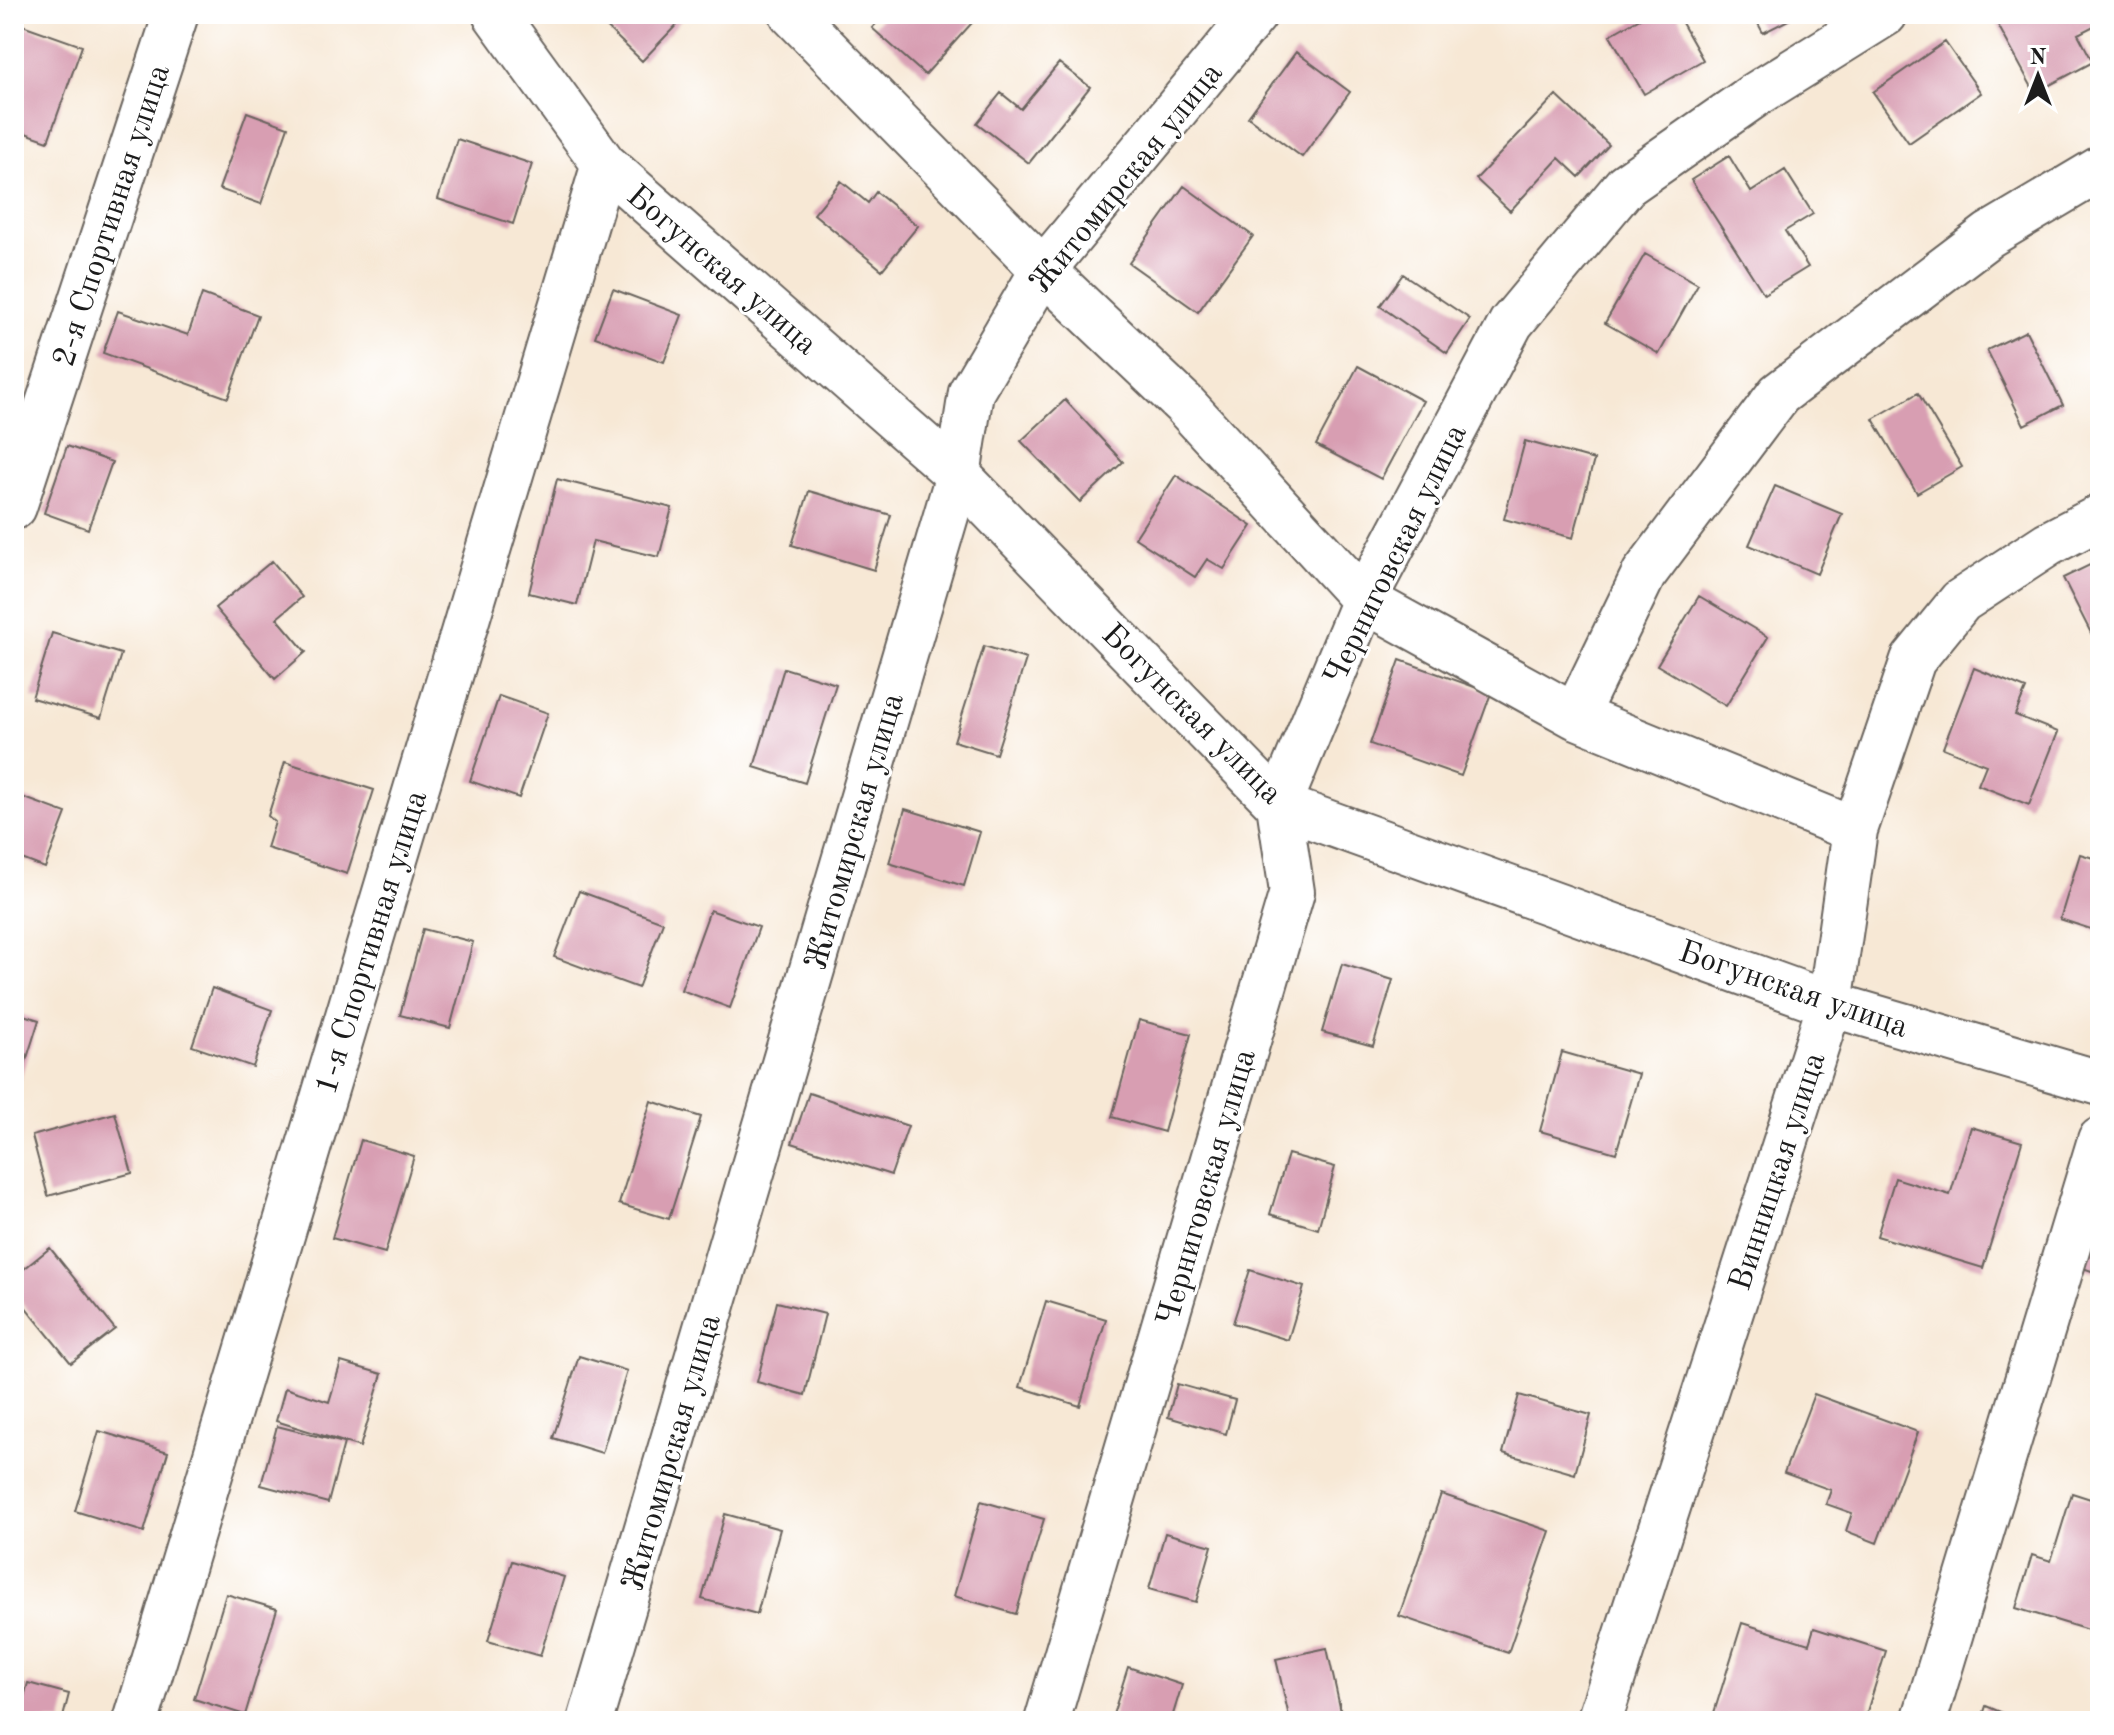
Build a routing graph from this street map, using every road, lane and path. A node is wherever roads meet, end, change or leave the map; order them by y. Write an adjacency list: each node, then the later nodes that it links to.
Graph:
1 (176, 14): 10 (street, 2-я Спортивная улица)
2 (495, 14): 6 (street, Богунская улица)
3 (1255, 14): 8 (street, Житомирская улица)
4 (1885, 14): 12 (street, Черниговская улица)
5 (812, 20): 8 (street)
6 (604, 164): 9 (street, Богунская улица); 19 (street, 1-я Спортивная улица)
7 (2100, 169): 13 (street)
8 (1043, 270): 9 (street, Житомирская улица); 12 (street)
9 (958, 475): 14 (street, Богунская улица); 20 (street, Житомирская улица)
10 (14, 507)
11 (2100, 517): 15 (street, Винницкая улица)
12 (1364, 600): 13 (street); 14 (street, Черниговская улица)
13 (1575, 716): 15 (street)
14 (1279, 805): 16 (street, Богунская улица); 21 (street, Черниговская улица)
15 (1855, 830): 16 (street, Винницкая улица)
16 (1830, 1004): 17 (street, Богунская улица); 22 (street, Винницкая улица)
17 (2100, 1083)
18 (2100, 1140): 23 (street)
19 (136, 1721)
20 (590, 1721)
21 (1047, 1721)
22 (1599, 1721)
23 (1924, 1721)

